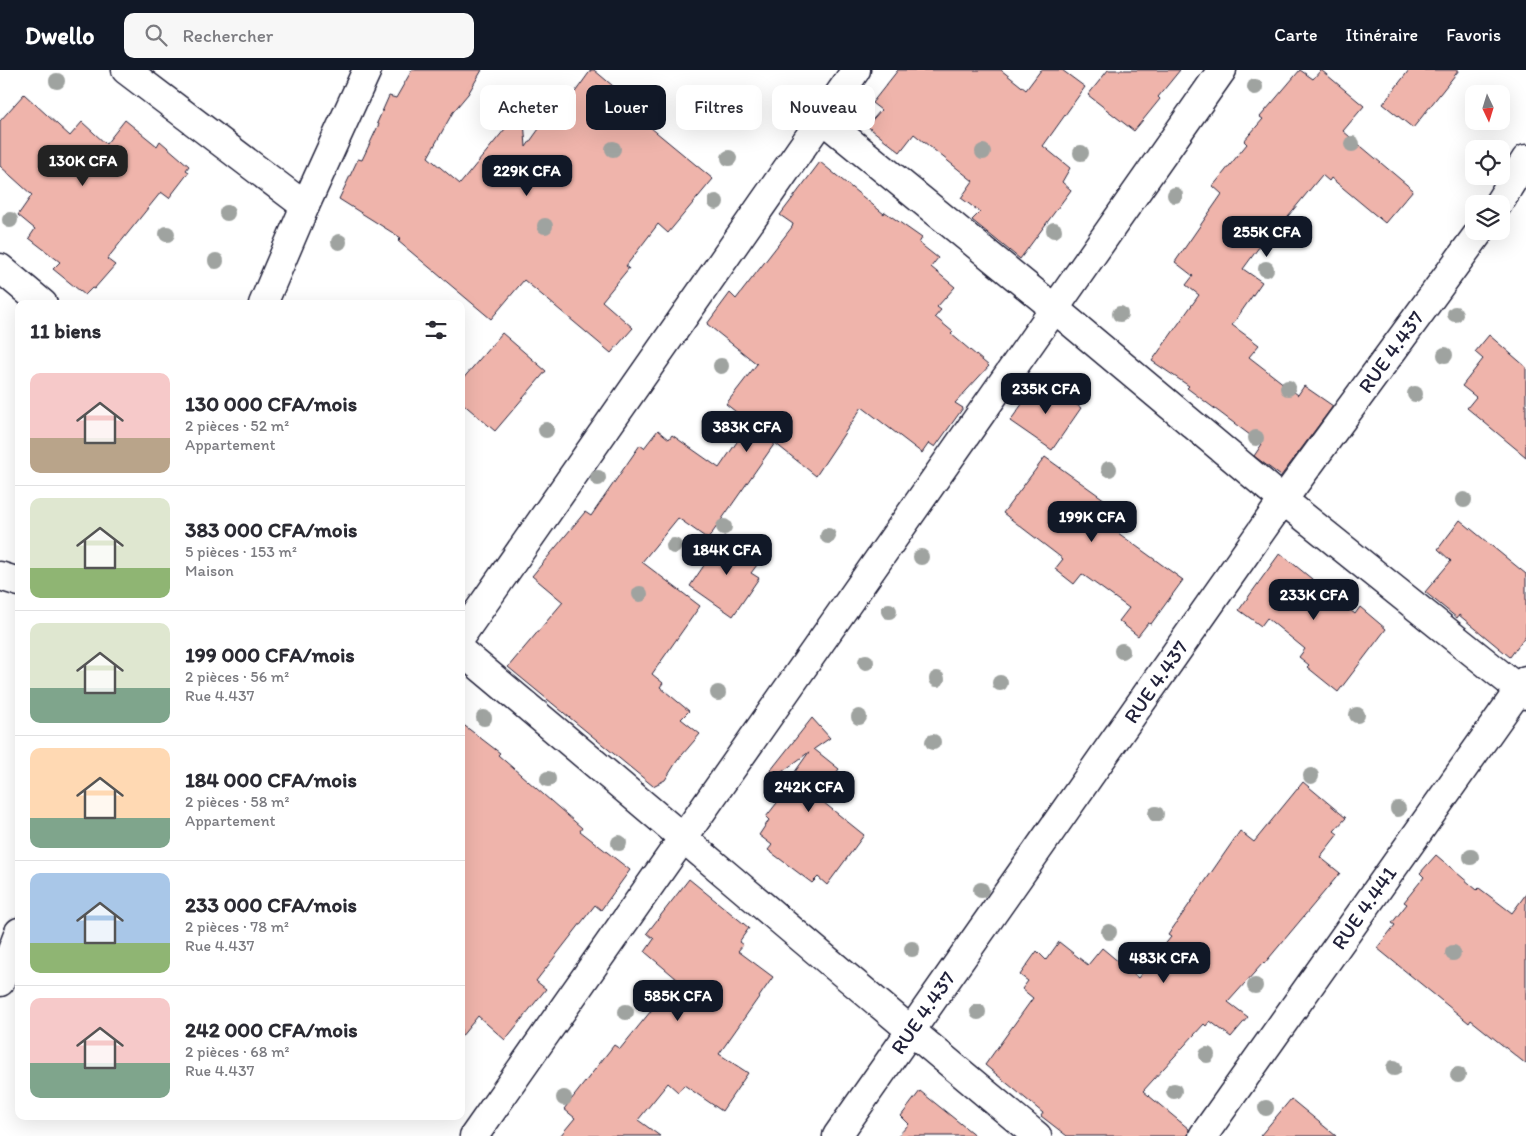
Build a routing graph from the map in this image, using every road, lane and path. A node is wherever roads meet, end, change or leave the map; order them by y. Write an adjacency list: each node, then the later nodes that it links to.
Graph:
1 (126, 70): 10 (street)
2 (367, 70): 10 (street)
3 (856, 70): 5 (street)
4 (1222, 70): 15 (street)
5 (845, 85)
6 (813, 130): 19 (street)
7 (836, 130): 15 (street)
8 (1526, 160): 9 (street)
9 (1504, 195)
10 (305, 206): 14 (street)
11 (1473, 240): 16 (street, RUE 4.437)
12 (0, 268): 13 (street)
13 (38, 300)
14 (265, 300)
15 (1056, 309): 16 (street); 22 (street)
16 (1283, 500): 21 (street); 25 (street, RUE 4.437)
17 (0, 576): 18 (street)
18 (15, 581)
19 (465, 630)
20 (465, 654): 22 (street)
21 (1524, 688): 29 (street, RUE 4.441)
22 (684, 837): 25 (street); 26 (street)
23 (15, 943): 24 (street)
24 (0, 982)
25 (910, 1031): 27 (street, RUE 4.437); 28 (street)
26 (474, 1136)
27 (837, 1136)
28 (1037, 1136)
29 (1203, 1136)

